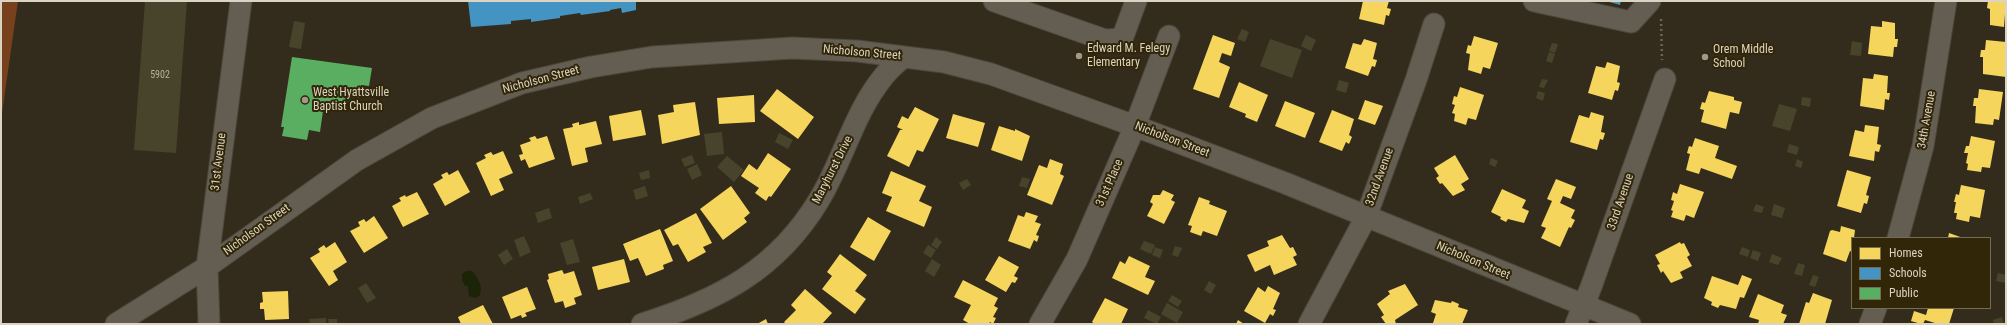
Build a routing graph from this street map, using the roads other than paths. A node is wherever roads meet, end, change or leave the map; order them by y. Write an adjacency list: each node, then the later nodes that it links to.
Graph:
1 (241, 1): 14 (street, 31st Avenue)
2 (994, 1): 3 (street)
3 (1136, 1)
4 (1534, 1): 6 (street)
5 (1946, 1): 13 (street, 34th Avenue)
6 (1655, 9)
7 (1434, 24): 12 (street, 32nd Avenue)
8 (1169, 36): 11 (street, 31st Place)
9 (903, 57): 11 (street, Nicholson Street); 14 (street, Nicholson Street); 19 (street, Maryhurst Drive)
10 (1664, 71): 15 (street, 33rd Avenue)
11 (1135, 126): 12 (street, Nicholson Street); 20 (street, 31st Place)
12 (1366, 217): 15 (street, Nicholson Street); 21 (street, 32nd Avenue)
13 (1898, 237)
14 (207, 267): 17 (street, Nicholson Street); 18 (street, 31st Avenue)
15 (1584, 305): 22 (street, 33rd Avenue); 23 (street, Nicholson Street)
16 (1876, 309): 24 (street)
17 (116, 324)
18 (209, 324)
19 (642, 324)
20 (1040, 324)
21 (1309, 324)
22 (1576, 324)
23 (1630, 324)
24 (1870, 324)

